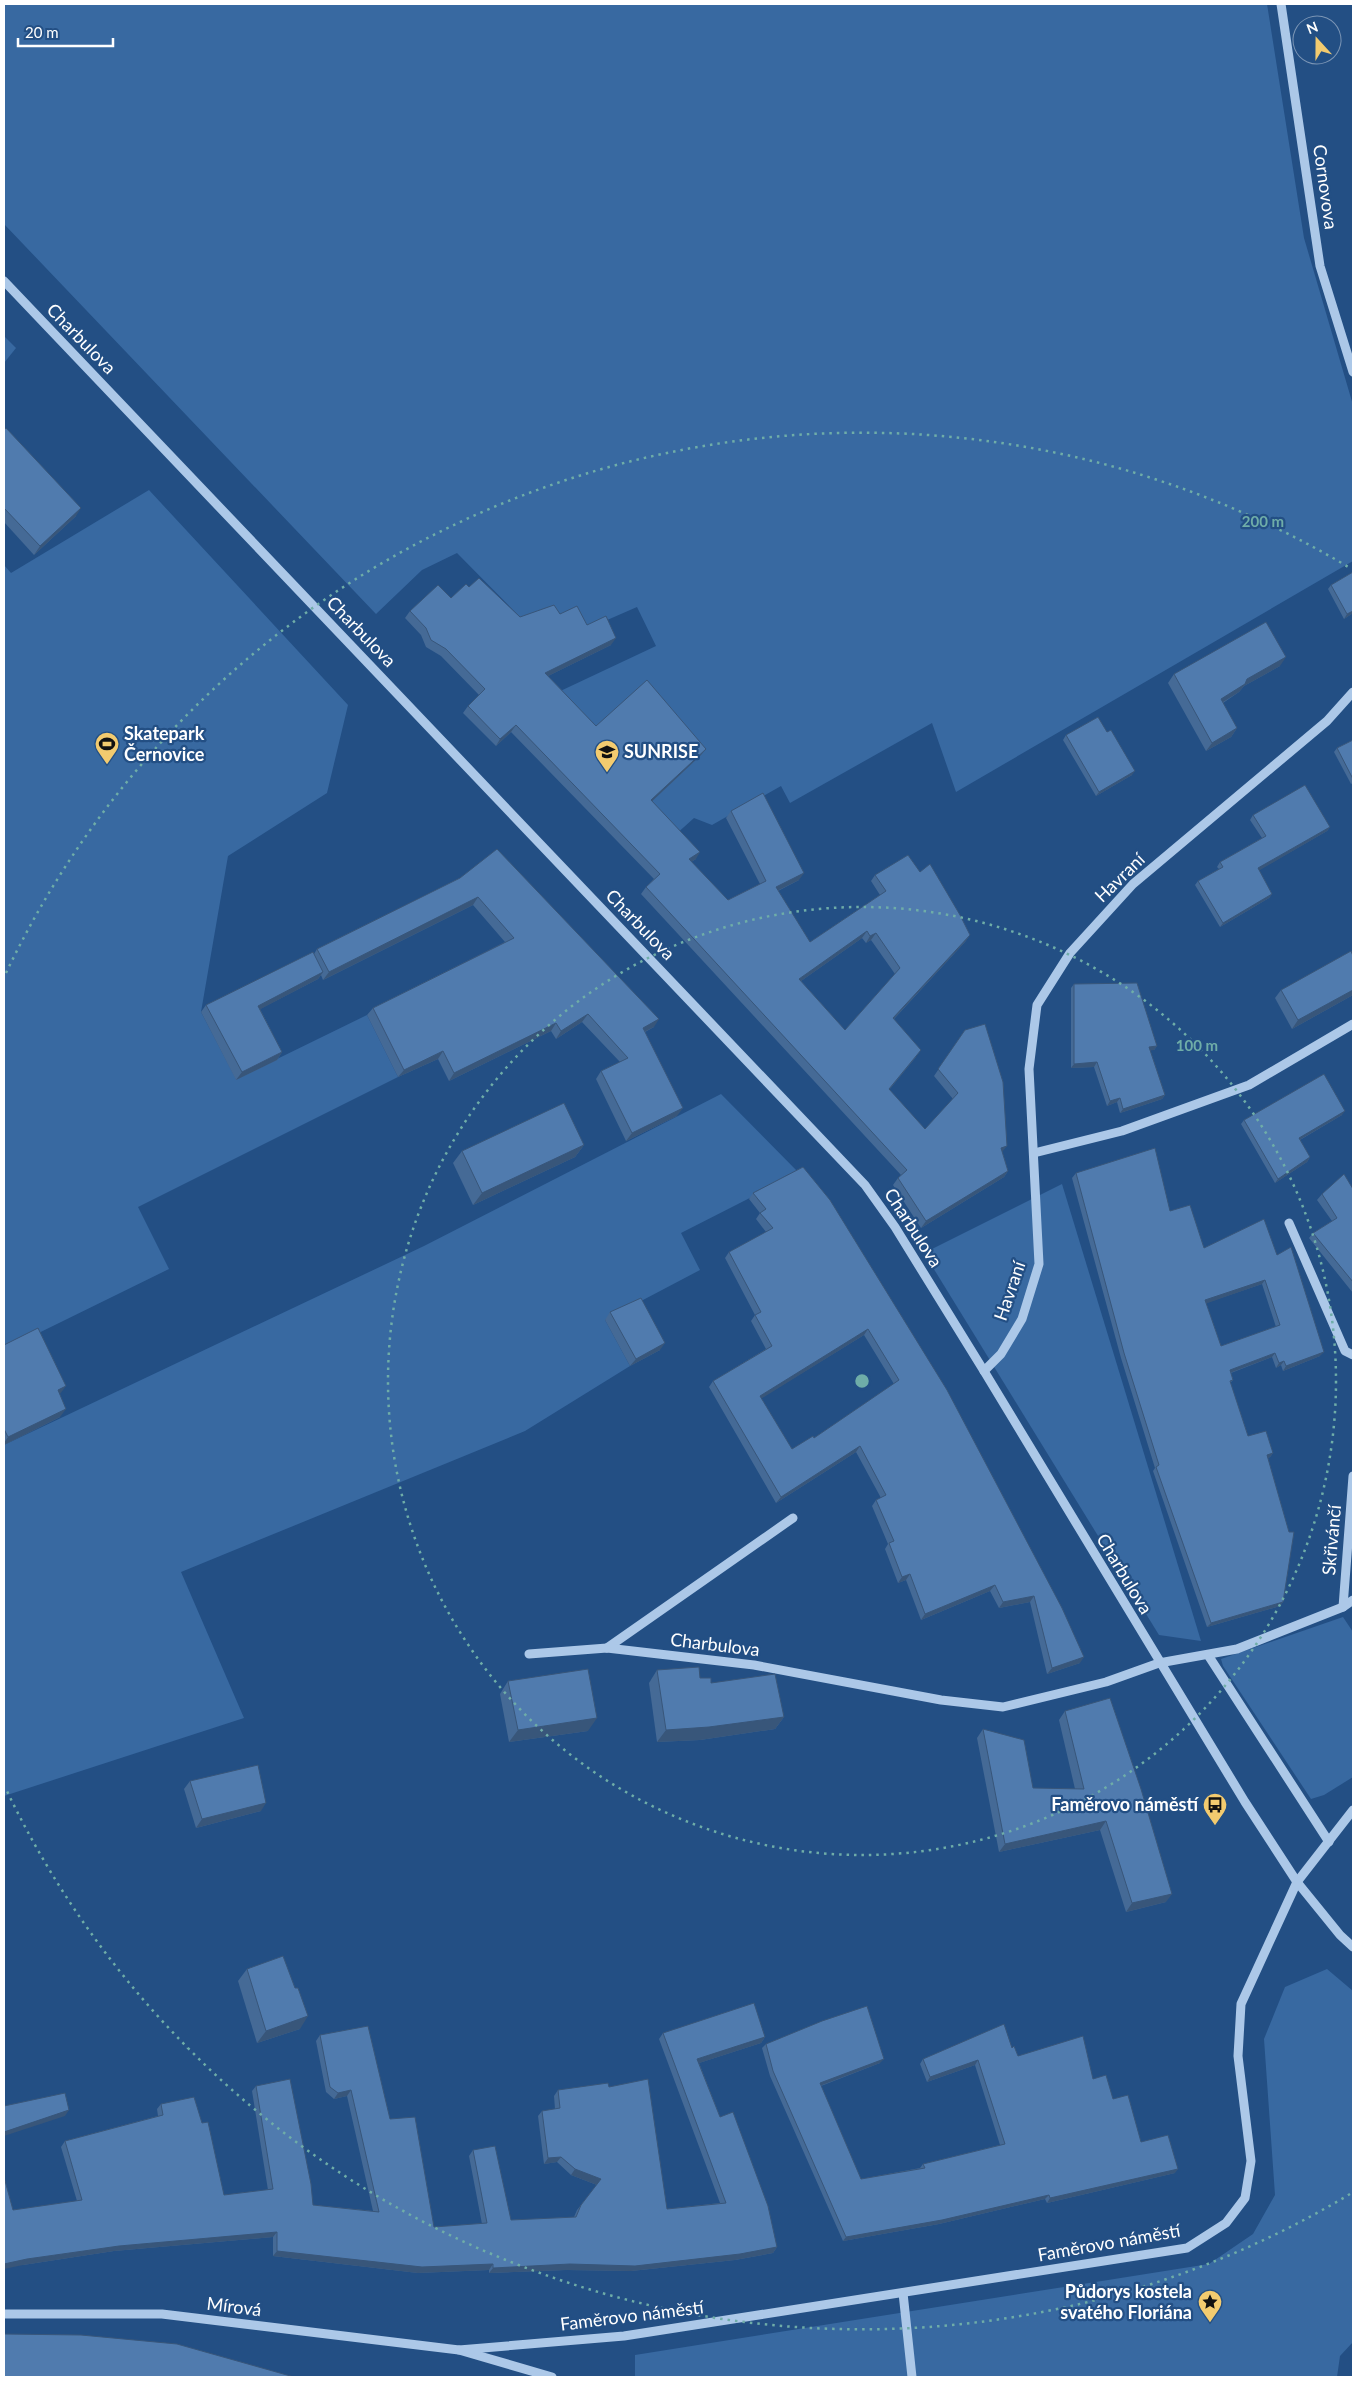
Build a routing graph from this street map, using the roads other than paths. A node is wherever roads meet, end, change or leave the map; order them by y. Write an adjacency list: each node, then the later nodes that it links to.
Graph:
1 (1281, 4): 3 (street, Cornovova)
2 (4, 281): 9 (street, Charbulova)
3 (1353, 372)
4 (1353, 692): 6 (street, Havraní)
5 (1353, 1024): 6 (street)
6 (1034, 1153): 9 (street, Havraní)
7 (1289, 1223): 8 (street)
8 (1353, 1355)
9 (984, 1371): 17 (street, Charbulova)
10 (1353, 1476): 13 (street, Skřivánčí)
11 (793, 1518): 14 (street)
12 (1353, 1600): 13 (street)
13 (1343, 1606): 16 (street)
14 (607, 1648): 15 (street, Charbulova); 17 (street, Charbulova)
15 (529, 1654)
16 (1208, 1655): 17 (street); 19 (street)
17 (1159, 1664): 20 (street, Charbulova)
18 (1353, 1810): 19 (street, Faměrovo náměstí)
19 (1329, 1842): 20 (street, Faměrovo náměstí)
20 (1297, 1882): 21 (street, Charbulova); 22 (street, Faměrovo náměstí)
21 (1353, 1948)
22 (903, 2293): 24 (street, Faměrovo náměstí); 26 (street)
23 (4, 2314): 24 (street, Mírová)
24 (459, 2350): 25 (street)
25 (552, 2377)
26 (912, 2377)

